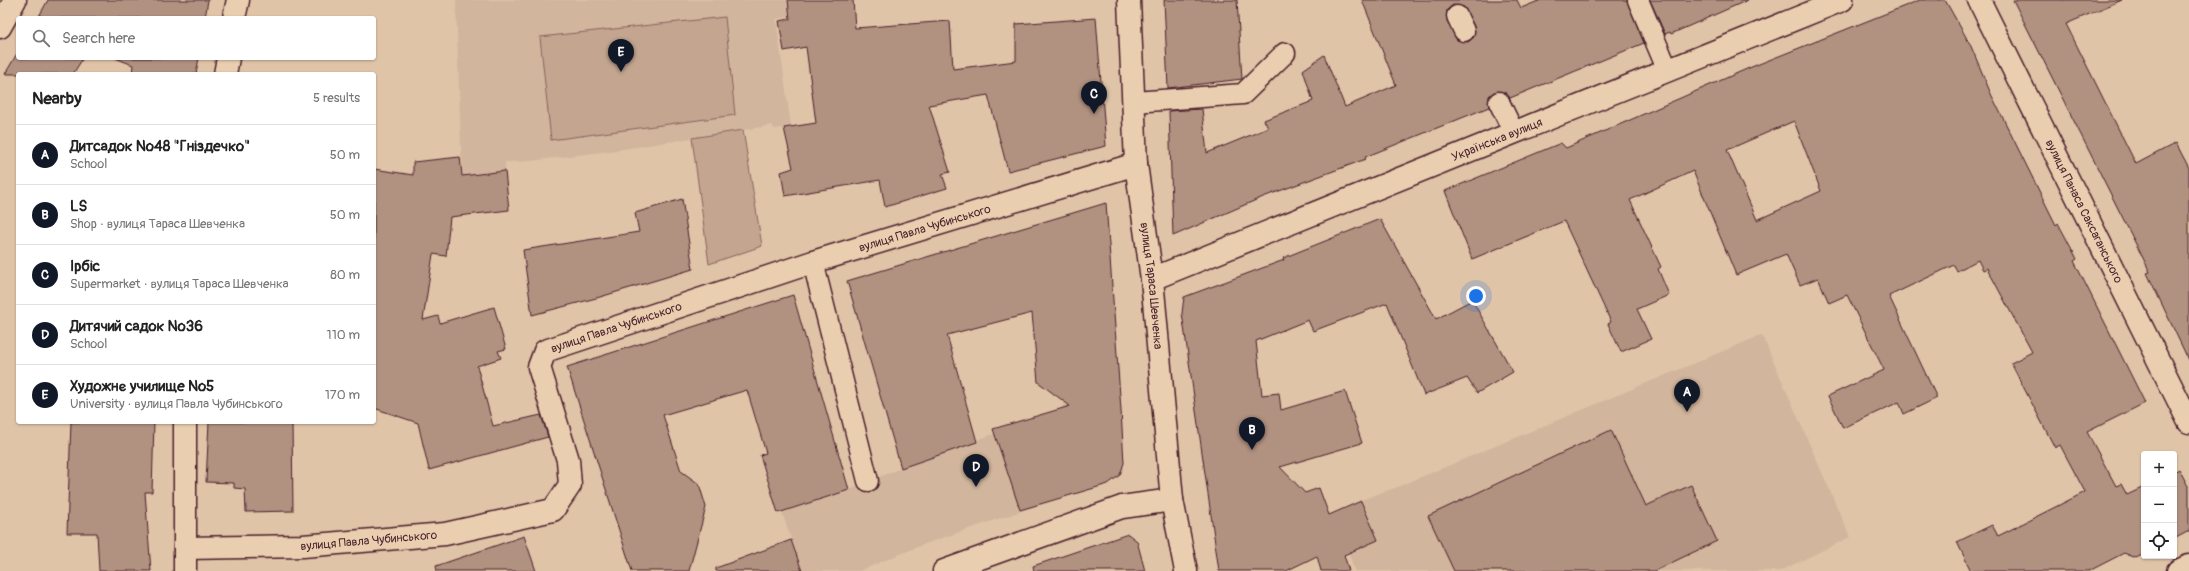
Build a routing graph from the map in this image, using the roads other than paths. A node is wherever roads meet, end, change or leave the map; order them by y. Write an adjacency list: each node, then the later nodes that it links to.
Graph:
1 (15, 0): 8 (street)
2 (238, 0): 7 (street)
3 (1129, 0): 13 (street, вулиця Тараса Шевченка)
4 (1638, 0): 11 (lane)
5 (1842, 0): 11 (street, Українська вулиця)
6 (1979, 0): 19 (street, вулиця Панаса Саксаганського)
7 (234, 16)
8 (0, 27)
9 (1285, 52): 13 (lane)
10 (228, 60): 12 (street)
11 (1668, 71): 15 (street, Українська вулиця)
12 (225, 72)
13 (1134, 102): 16 (street, вулиця Тараса Шевченка)
14 (1499, 102): 15 (lane)
15 (1514, 133): 18 (street, Українська вулиця)
16 (1136, 164): 17 (street, вулиця Павла Чубинського); 18 (street, вулиця Тараса Шевченка)
17 (813, 262): 21 (lane); 23 (street, вулиця Павла Чубинського)
18 (1152, 279): 22 (street, вулиця Тараса Шевченка)
19 (2189, 422)
20 (185, 424): 23 (street)
21 (868, 481)
22 (1172, 500): 26 (street); 27 (street, вулиця Тараса Шевченка)
23 (185, 548): 25 (street)
24 (2189, 566): 28 (street)
25 (185, 571)
26 (944, 571)
27 (1186, 571)
28 (2178, 571)

